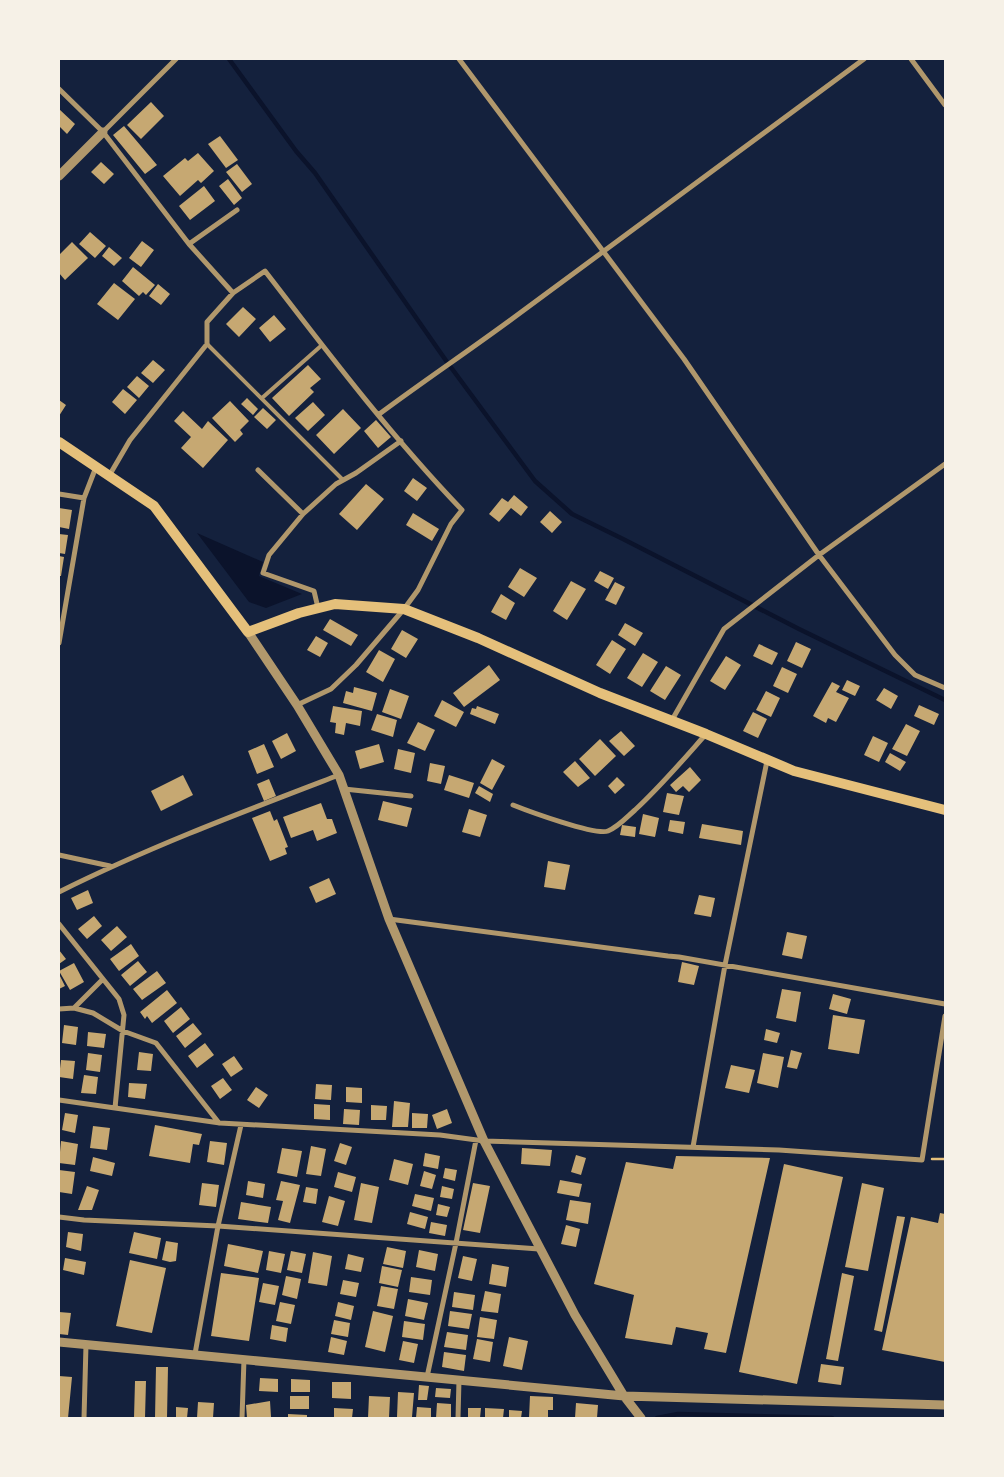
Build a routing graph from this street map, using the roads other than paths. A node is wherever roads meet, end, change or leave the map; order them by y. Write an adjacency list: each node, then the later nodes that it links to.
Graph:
1 (176, 59): 7 (street)
2 (459, 59): 11 (street)
3 (864, 59): 11 (street)
4 (911, 59): 6 (street)
5 (59, 89): 7 (street)
6 (945, 105)
7 (103, 132): 8 (street); 10 (street)
8 (59, 176)
9 (237, 210): 10 (street)
10 (189, 244): 12 (street)
11 (603, 252): 16 (street); 27 (street)
12 (233, 293): 13 (street); 14 (street)
13 (208, 344): 15 (lane); 22 (street)
14 (322, 345): 15 (lane); 16 (street)
15 (262, 398): 23 (lane)
16 (378, 415): 17 (street)
17 (401, 440): 23 (street); 29 (street)
18 (59, 442): 20 (main road)
19 (945, 464): 27 (street)
20 (96, 467): 22 (main road); 25 (street)
21 (258, 470): 26 (street)
22 (109, 476): 30 (main road)
23 (343, 480): 26 (street)
24 (59, 494): 25 (street)
25 (84, 498): 31 (street)
26 (304, 514): 28 (street)
27 (819, 555): 32 (street); 34 (street)
28 (318, 608): 29 (main road); 30 (main road)
29 (404, 609): 33 (street); 34 (main road)
30 (248, 632): 33 (street)
31 (59, 643)
32 (945, 688)
33 (297, 705): 37 (street)
34 (671, 721): 35 (main road)
35 (706, 734): 36 (main road); 40 (street)
36 (767, 761): 41 (main road); 47 (street)
37 (339, 775): 38 (street); 43 (street)
38 (344, 789): 39 (street); 45 (street)
39 (411, 796)
40 (513, 805)
41 (945, 810)
42 (59, 855): 43 (street)
43 (110, 866): 44 (street)
44 (59, 892)
45 (389, 919): 47 (street); 58 (street)
46 (59, 924): 48 (street)
47 (725, 965): 49 (street); 59 (street)
48 (103, 979): 50 (street); 53 (street)
49 (945, 1004)
50 (74, 1008): 51 (street); 53 (street)
51 (59, 1009)
52 (945, 1016): 59 (street)
53 (123, 1031): 55 (street); 56 (street)
54 (59, 1100): 55 (street)
55 (115, 1108): 56 (street)
56 (220, 1123): 57 (street)
57 (241, 1124): 58 (street); 61 (street)
58 (480, 1140): 59 (street); 62 (street); 63 (street)
59 (693, 1147)
60 (59, 1217): 61 (street)
61 (218, 1226): 62 (street); 66 (street)
62 (456, 1243): 63 (street); 68 (street)
63 (539, 1249): 70 (street)
64 (59, 1342): 65 (street)
65 (86, 1345): 66 (street); 72 (street)
66 (195, 1354): 67 (street)
67 (244, 1359): 68 (street); 73 (street)
68 (427, 1377): 69 (street)
69 (459, 1380): 70 (street); 74 (street)
70 (624, 1396): 71 (street); 75 (street)
71 (945, 1405)
72 (84, 1418)
73 (242, 1418)
74 (458, 1418)
75 (641, 1418)

